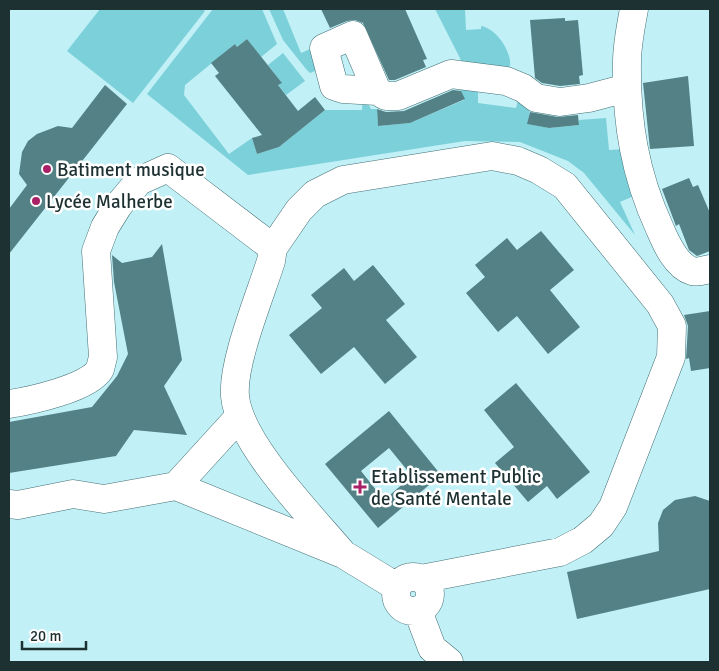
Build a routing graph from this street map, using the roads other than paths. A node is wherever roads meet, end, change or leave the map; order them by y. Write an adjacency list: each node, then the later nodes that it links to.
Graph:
1 (634, 9): 2 (lane)
2 (627, 88): 3 (lane); 5 (lane)
3 (377, 91)
4 (274, 248): 6 (lane); 7 (lane); 11 (lane)
5 (710, 269)
6 (9, 404)
7 (239, 417): 8 (lane); 10 (lane)
8 (176, 486): 9 (lane); 10 (lane)
9 (9, 504)
10 (343, 554): 11 (lane)
11 (409, 583): 12 (lane)
12 (449, 662)

